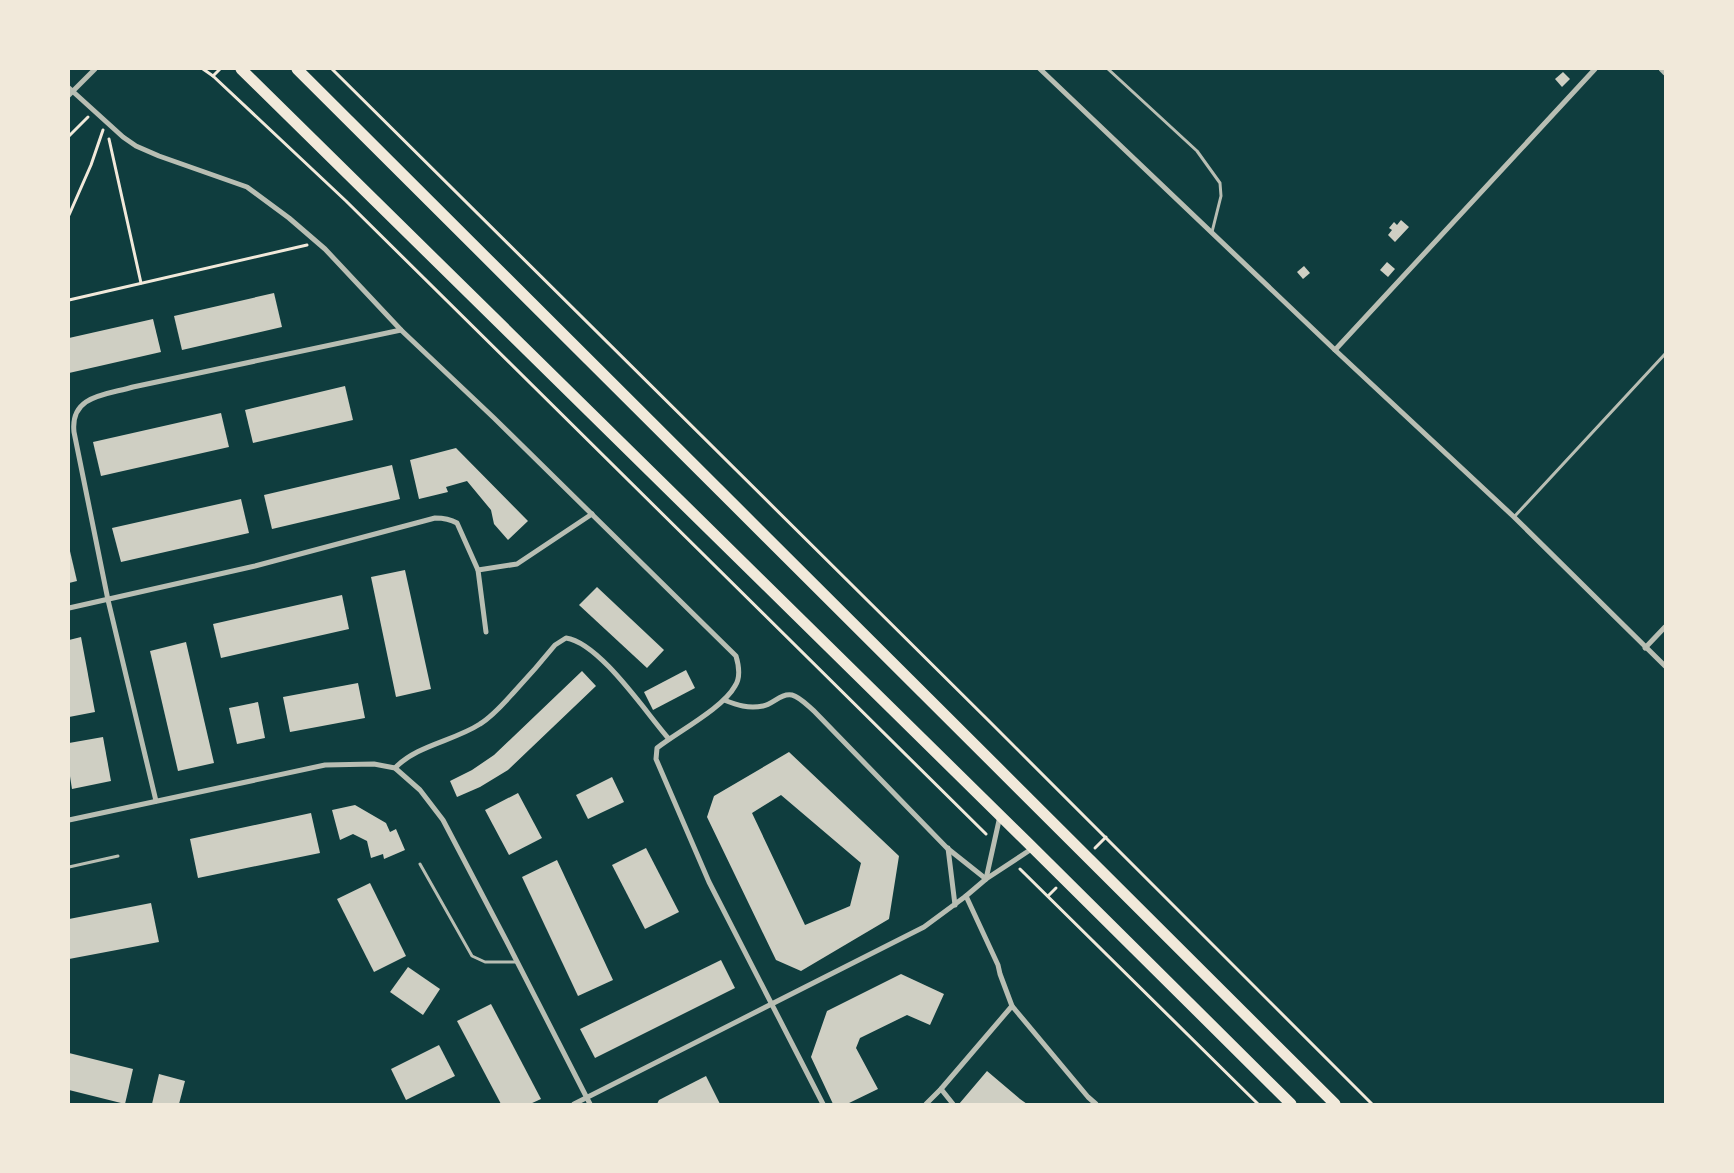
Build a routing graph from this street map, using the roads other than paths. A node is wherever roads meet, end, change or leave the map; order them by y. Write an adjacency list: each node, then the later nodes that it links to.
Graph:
1 (96, 69): 9 (street)
2 (241, 69): 27 (highway)
3 (297, 69): 49 (highway)
4 (1040, 69): 10 (street)
5 (1108, 69): 10 (lane)
6 (1595, 69): 12 (street)
7 (1661, 69): 8 (street)
8 (1665, 73)
9 (70, 92): 11 (street)
10 (1212, 232): 12 (street)
11 (401, 330): 14 (street); 17 (street)
12 (1335, 350): 15 (street)
13 (1665, 354): 15 (lane)
14 (592, 514): 16 (street); 23 (street)
15 (1514, 517): 21 (street)
16 (478, 570): 17 (street); 20 (street)
17 (108, 600): 18 (street); 26 (street)
18 (69, 608)
19 (1665, 627): 21 (street)
20 (486, 632)
21 (1645, 648): 22 (street)
22 (1665, 666)
23 (724, 700): 24 (street); 29 (street)
24 (669, 739): 25 (street); 38 (street)
25 (395, 768): 26 (street); 37 (street)
26 (156, 801): 28 (street)
27 (1000, 816): 30 (highway); 34 (street)
28 (69, 820)
29 (948, 848): 34 (street); 36 (street)
30 (1033, 848): 34 (street); 48 (highway)
31 (118, 856): 33 (lane)
32 (420, 864): 37 (lane)
33 (69, 867)
34 (986, 879): 35 (street)
35 (966, 896): 36 (street); 39 (street)
36 (955, 905): 38 (street)
37 (518, 962): 41 (street)
38 (772, 1003): 41 (street); 44 (street)
39 (1012, 1006): 40 (street); 47 (street)
40 (941, 1089): 45 (street); 46 (street)
41 (586, 1098): 42 (street); 43 (street)
42 (574, 1104)
43 (590, 1104)
44 (823, 1104)
45 (926, 1104)
46 (953, 1104)
47 (1096, 1104)
48 (1291, 1104)
49 (1335, 1104)

